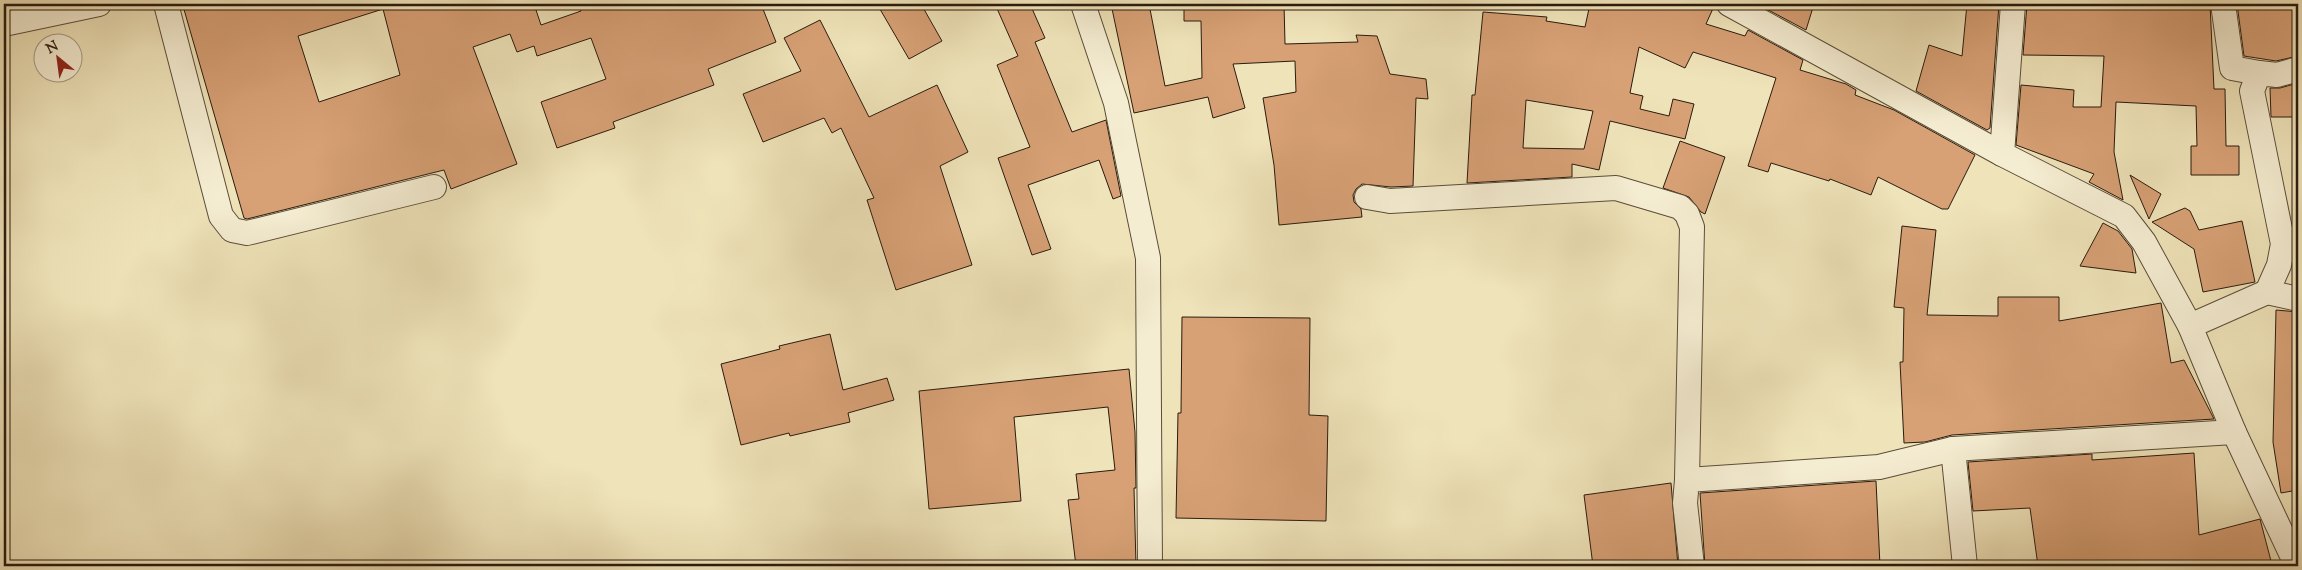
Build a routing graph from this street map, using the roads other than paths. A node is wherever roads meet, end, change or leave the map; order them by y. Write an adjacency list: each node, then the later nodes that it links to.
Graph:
1 (99, 4): 7 (street)
2 (166, 4): 11 (street)
3 (1083, 4): 19 (street)
4 (1729, 4): 10 (street)
5 (2013, 4): 10 (street)
6 (2223, 4): 9 (street)
7 (4, 24)
8 (2298, 69): 9 (street)
9 (2258, 73): 13 (street)
10 (2002, 154): 15 (street)
11 (434, 187)
12 (1367, 197): 18 (street)
13 (2267, 292): 14 (street); 15 (street)
14 (2298, 299)
15 (2190, 326): 16 (street)
16 (2234, 432): 17 (street); 22 (street)
17 (1953, 450): 18 (street); 21 (street)
18 (1687, 480): 20 (street)
19 (1150, 566)
20 (1692, 566)
21 (1965, 566)
22 (2297, 566)

